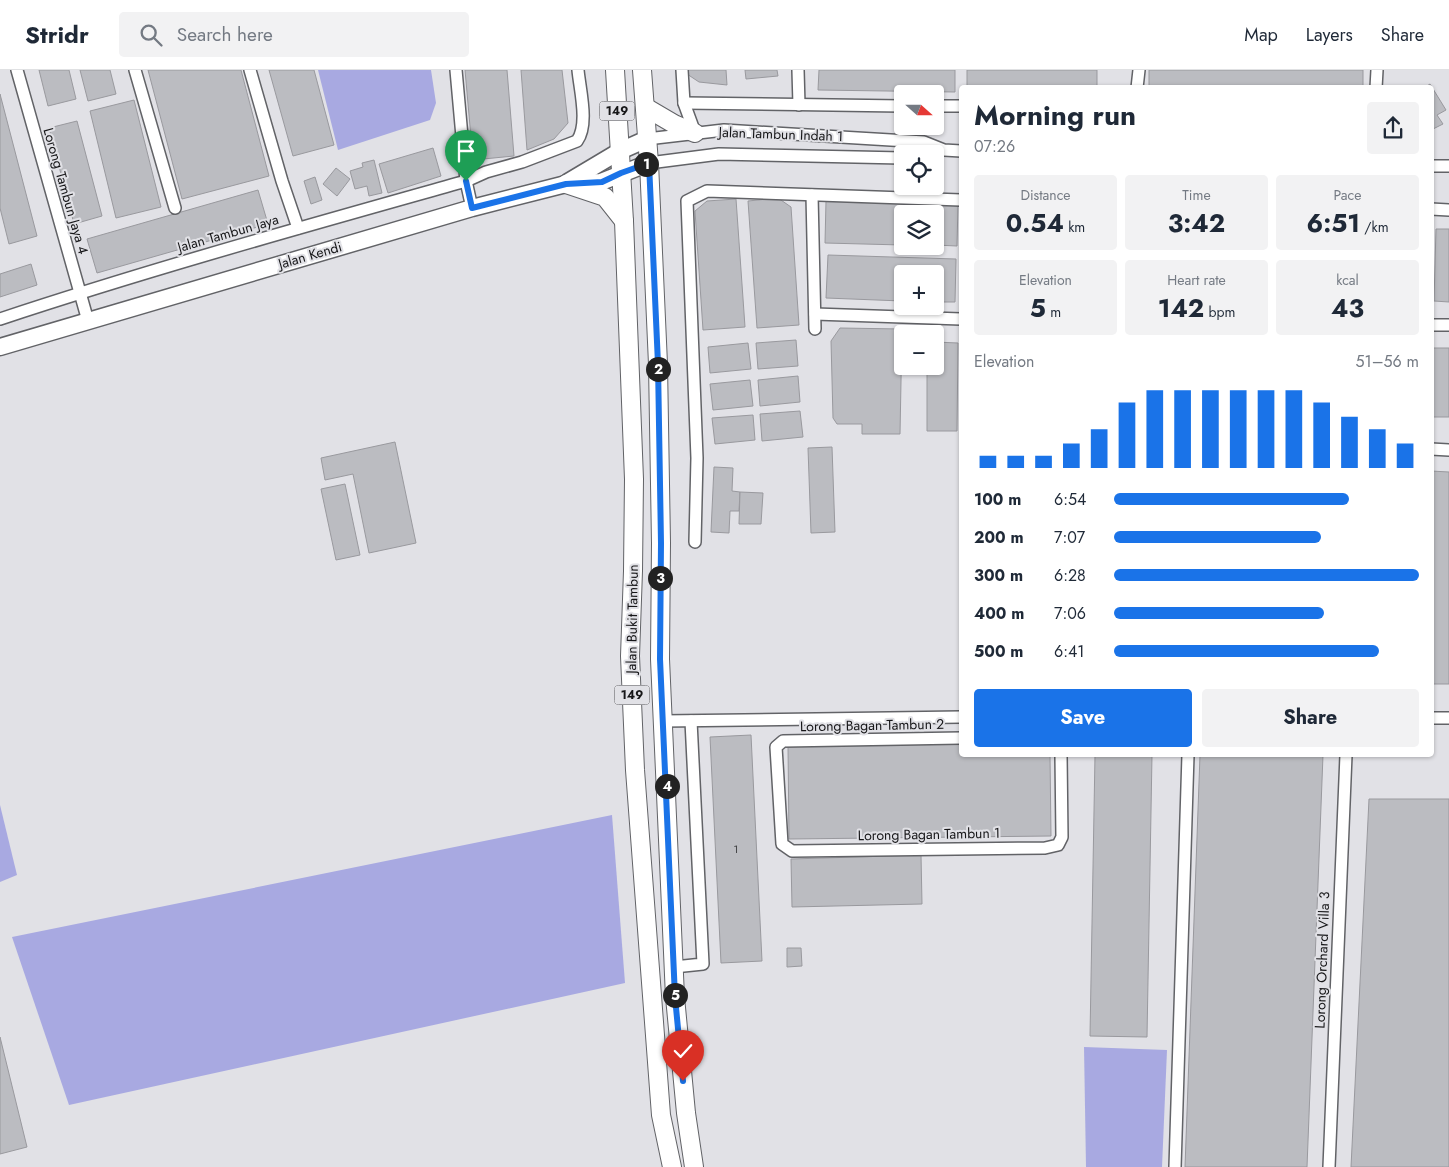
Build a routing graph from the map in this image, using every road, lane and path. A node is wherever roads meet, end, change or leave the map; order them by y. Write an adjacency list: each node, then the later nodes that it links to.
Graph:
1 (16, 70): 41 (street, Lorong Tambun Jaya 4)
2 (135, 70): 35 (street)
3 (250, 70): 40 (street)
4 (456, 70): 31 (street)
5 (578, 70): 31 (street, Jalan Tambun Jaya)
6 (615, 70): 23 (main road, Jalan Bukit Tambun / 149)
7 (642, 70): 19 (main road, Jalan Bukit Tambun / 149)
8 (682, 70): 14 (street)
9 (798, 70): 15 (street)
10 (1139, 70): 12 (street)
11 (1378, 70): 13 (street)
12 (1137, 85)
13 (1376, 85)
14 (684, 103): 15 (street, Jalan Tambun Indah 1); 20 (street)
15 (799, 105): 16 (street, Jalan Tambun Indah 1)
16 (894, 106)
17 (944, 106): 18 (street)
18 (959, 106)
19 (646, 107): 20 (main road); 21 (main road, Jalan Bukit Tambun / 149)
20 (695, 133): 21 (street, Jalan Tambun Indah 1); 22 (street, Jalan Tambun Indah 1)
21 (647, 138): 23 (street, Jalan Tambun Indah 1); 27 (main road, Jalan Bukit Tambun / 149)
22 (929, 145)
23 (620, 151): 30 (main road, Jalan Bukit Tambun / 149); 32 (street, Jalan Tambun Indah 1)
24 (959, 151): 25 (street, Jalan Tambun Indah 1)
25 (944, 152)
26 (894, 158): 27 (street, Jalan Tambun Indah 1)
27 (649, 163): 30 (street, Jalan Tambun Indah 1); 56 (main road, Jalan Bukit Tambun / 149)
28 (1434, 166): 29 (street)
29 (1449, 166)
30 (621, 173): 32 (street, Jalan Kendi); 39 (main road, Jalan Bukit Tambun / 149)
31 (466, 181): 36 (street); 40 (street, Jalan Tambun Jaya)
32 (566, 184): 36 (street, Jalan Kendi); 39 (main road)
33 (812, 195): 34 (street); 42 (street); 52 (street)
34 (959, 200)
35 (175, 208)
36 (472, 208): 45 (street, Jalan Kendi)
37 (1434, 209): 38 (street)
38 (1449, 210)
39 (624, 222): 64 (main road, Jalan Bukit Tambun / 149)
40 (298, 228): 41 (street, Jalan Tambun Jaya)
41 (80, 293): 43 (street, Jalan Tambun Jaya); 45 (street, Lorong Tambun Jaya 4)
42 (815, 314): 44 (street); 48 (street)
43 (0, 319)
44 (959, 319)
45 (88, 321): 49 (street, Jalan Kendi)
46 (1434, 325): 47 (street)
47 (1449, 325)
48 (815, 329)
49 (0, 347)
50 (1434, 449): 51 (street)
51 (1449, 450)
52 (695, 542)
53 (959, 717): 57 (street)
54 (1434, 718): 55 (street)
55 (1449, 718)
56 (663, 721): 57 (street); 63 (main road, Jalan Bukit Tambun / 149)
57 (691, 721): 63 (street)
58 (959, 738): 62 (street, Lorong Bagan Tambun 2)
59 (1061, 757): 62 (street, Lorong Bagan Tambun 1)
60 (1188, 757): 66 (street)
61 (1346, 757): 67 (street, Lorong Orchard Villa 3)
62 (792, 851)
63 (674, 967): 65 (main road, Jalan Bukit Tambun / 149)
64 (672, 1167)
65 (694, 1167)
66 (1175, 1167)
67 (1329, 1167)

